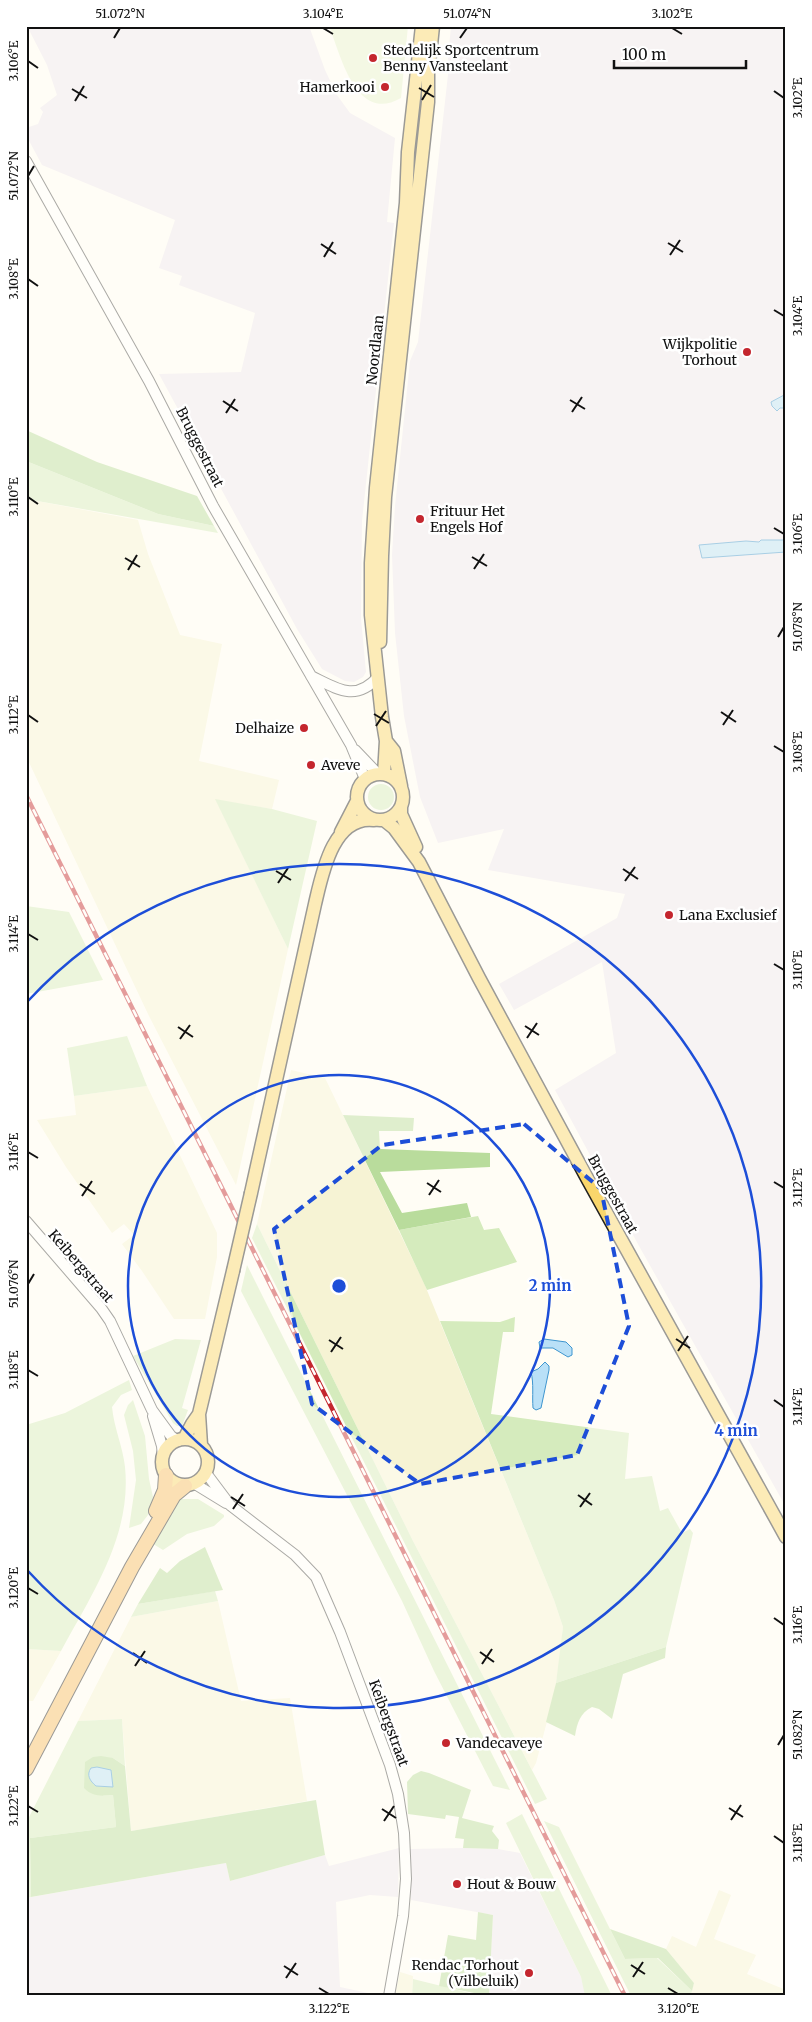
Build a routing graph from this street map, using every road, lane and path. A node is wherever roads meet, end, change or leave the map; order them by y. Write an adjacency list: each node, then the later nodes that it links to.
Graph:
1 (422, 26): 5 (main road, Noordlaan)
2 (433, 26): 5 (main road, Noordlaan)
3 (26, 160): 4 (street, Bruggestraat)
4 (310, 675): 5 (street); 7 (street, Bruggestraat)
5 (378, 677): 6 (main road, Noordlaan)
6 (386, 741): 8 (main road, Noordlaan); 10 (main road, Noordlaan)
7 (351, 745): 8 (street, Bruggestraat); 9 (street, Bruggestraat)
8 (381, 774): 9 (main road); 10 (main road)
9 (365, 779): 11 (main road)
10 (401, 786): 12 (main road)
11 (357, 801): 13 (main road); 14 (main road)
12 (401, 808): 13 (main road); 15 (main road, Bruggestraat)
13 (379, 820): 14 (main road); 15 (main road, Bruggestraat)
14 (340, 836): 18 (main road, bridge)
15 (419, 862): 26 (main road, Bruggestraat)
16 (26, 1222): 17 (street, Keibergstraat)
17 (152, 1410): 19 (street, Keibergstraat); 21 (street, Keibergstraat)
18 (199, 1414): 19 (main road); 20 (main road)
19 (181, 1440): 20 (main road); 21 (main road)
20 (201, 1445): 22 (main road)
21 (162, 1458): 23 (main road)
22 (206, 1473): 24 (main road); 25 (street, Keibergstraat)
23 (166, 1475): 24 (main road); 27 (highway)
24 (190, 1485): 25 (street, Keibergstraat); 27 (highway)
25 (230, 1505): 29 (street, Keibergstraat)
26 (786, 1538)
27 (132, 1567): 28 (highway)
28 (26, 1770)
29 (389, 1996)

